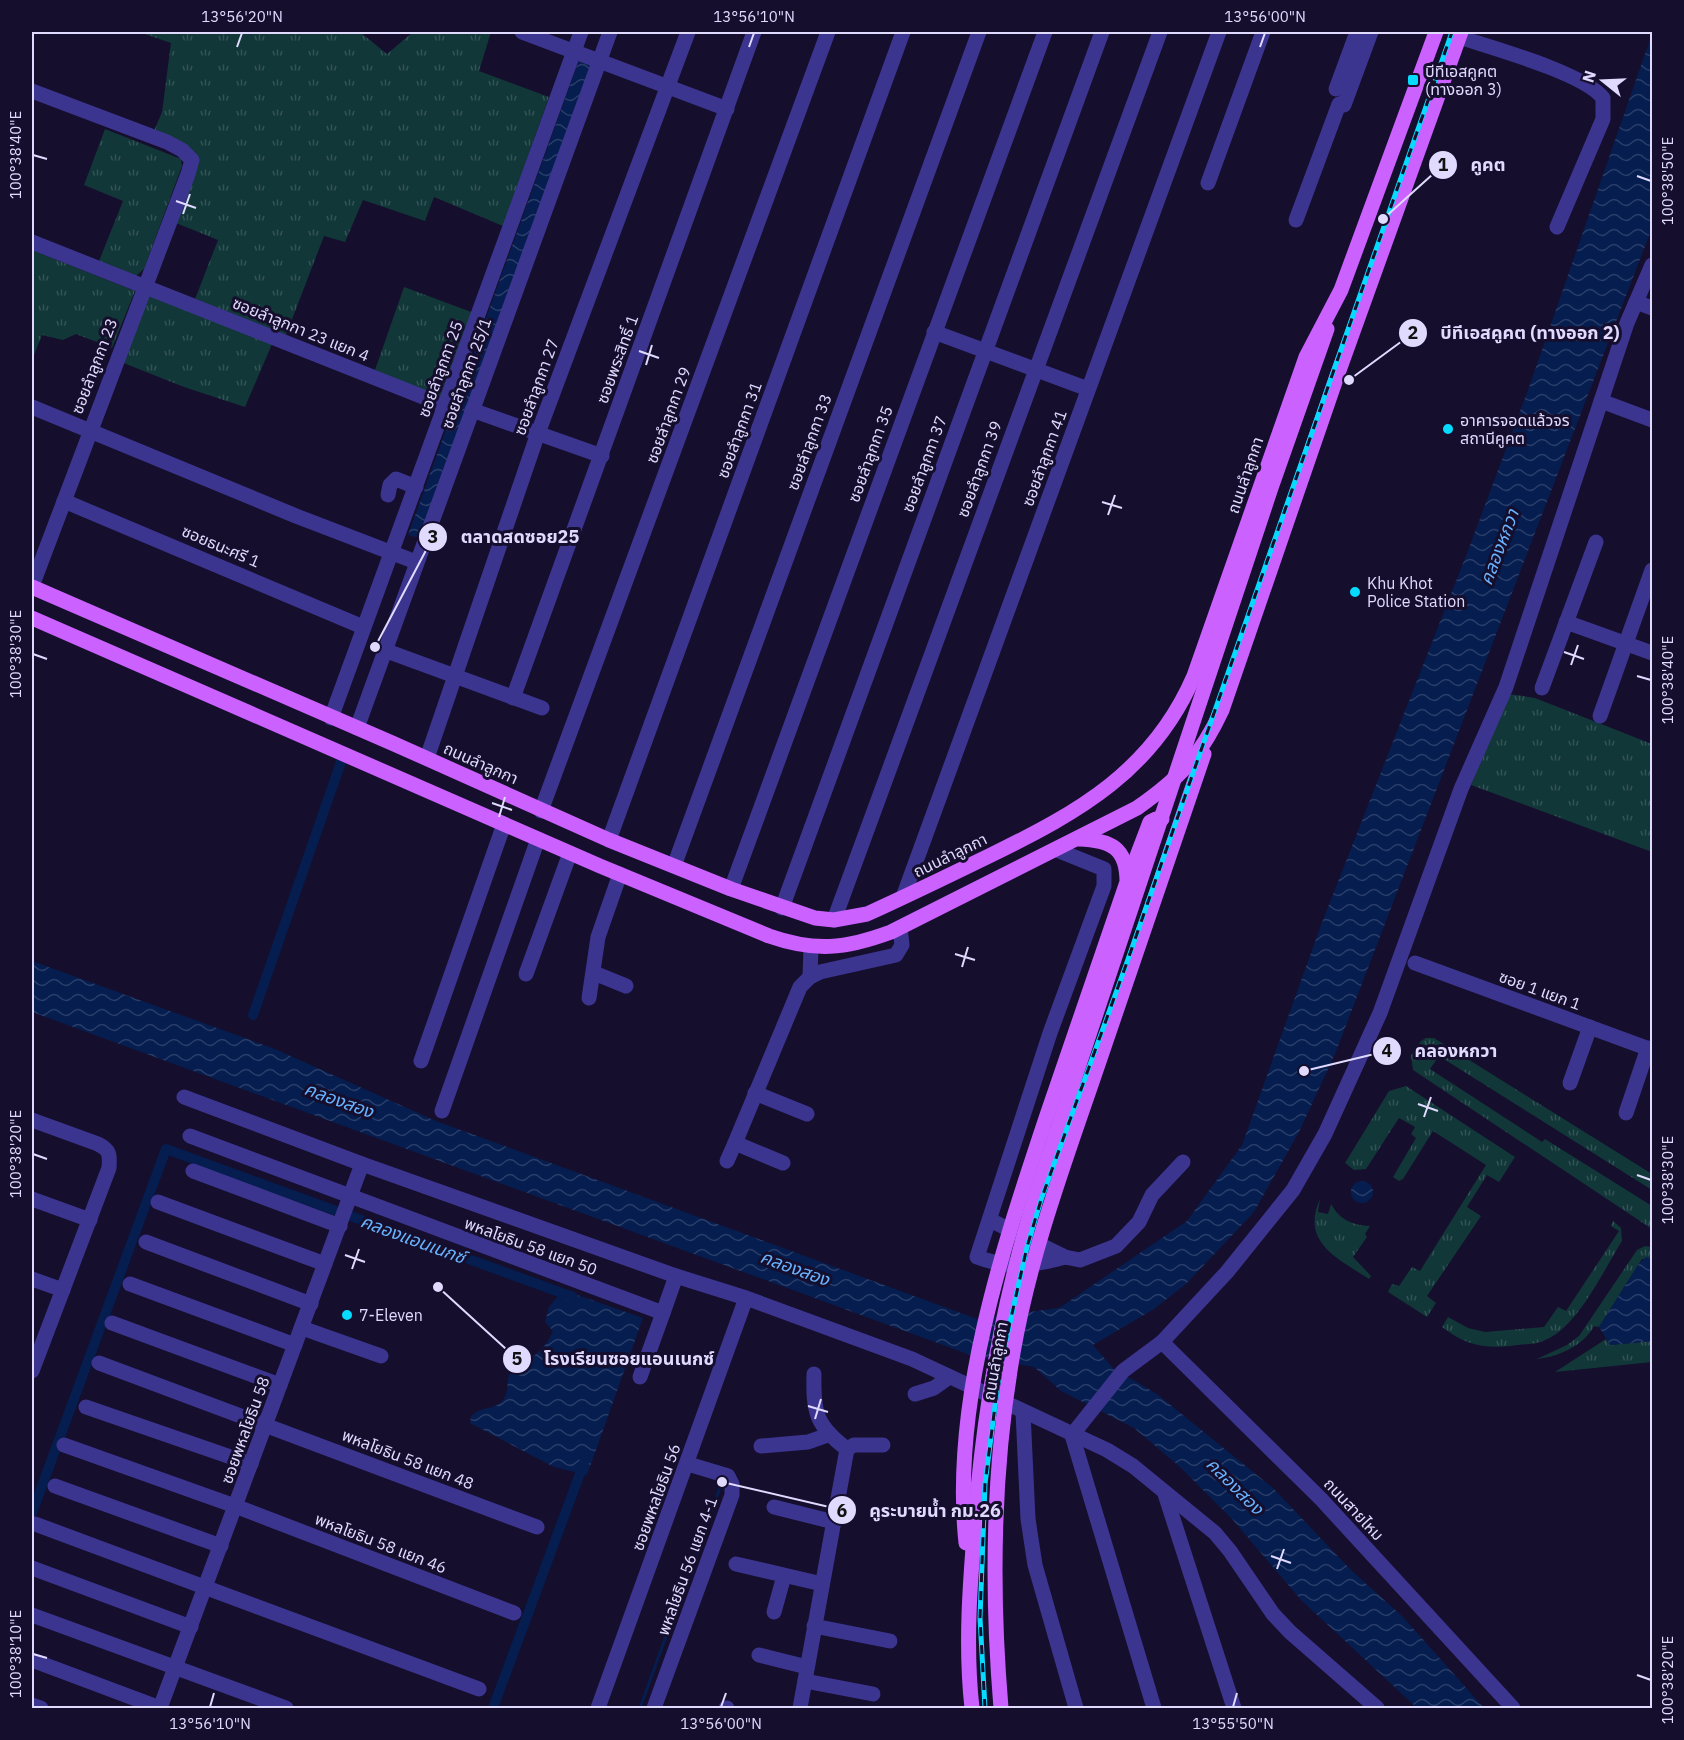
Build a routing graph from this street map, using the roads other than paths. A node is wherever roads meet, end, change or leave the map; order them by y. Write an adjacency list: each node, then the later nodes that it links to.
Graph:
1 (522, 32): 18 (street)
2 (581, 32): 18 (street, ซอยลำลูกกา 25)
3 (610, 32): 19 (street, ซอยลำลูกกา 25/1)
4 (688, 32): 20 (street, ซอยลำลูกกา 27)
5 (754, 32): 23 (street, ซอยพระสิทธิ์ 1)
6 (828, 32): 69 (street, ซอยลำลูกกา 29)
7 (903, 32): 74 (street, ซอยลำลูกกา 31)
8 (979, 32): 77 (street, ซอยลำลูกกา 33)
9 (1045, 32): 34 (street, ซอยลำลูกกา 35)
10 (1101, 32): 35 (street, ซอยลำลูกกา 37)
11 (1160, 32): 36 (street, ซอยลำลูกกา 39)
12 (1219, 32): 37 (street, ซอยลำลูกกา 41)
13 (1263, 32): 24 (street)
14 (1357, 32): 21 (street)
15 (1371, 32): 25 (street)
16 (1436, 32): 31 (main road, ถนนลำลูกกา)
17 (1460, 34): 26 (street); 67 (main road, ถนนลำลูกกา)
18 (577, 53): 19 (street); 39 (street, ซอยลำลูกกา 25)
19 (597, 61): 20 (street); 41 (street, ซอยลำลูกกา 25/1)
20 (668, 87): 23 (street); 44 (street, ซอยลำลูกกา 27)
21 (1336, 89)
22 (32, 91): 30 (street, ซอยลำลูกกา 23)
23 (727, 110): 45 (street, ซอยพระสิทธิ์ 1)
24 (1208, 183)
25 (1296, 220)
26 (1557, 227)
27 (32, 242): 30 (street, ซอยลำลูกกา 23 แยก 4)
28 (1653, 265): 29 (street)
29 (1649, 282): 32 (street)
30 (144, 286): 39 (street, ซอยลำลูกกา 23 แยก 4); 43 (street, ซอยลำลูกกา 23)
31 (1341, 290): 81 (main road, ถนนลำลูกกา); 158 (main road, ถนนลำลูกกา)
32 (1636, 302): 33 (street); 38 (street)
33 (1653, 308)
34 (934, 332): 35 (street); 80 (street, ซอยลำลูกกา 35)
35 (984, 351): 36 (street); 82 (street, ซอยลำลูกกา 37)
36 (1035, 369): 37 (street); 83 (street, ซอยลำลูกกา 39)
37 (1088, 389): 81 (street, ซอยลำลูกกา 41)
38 (1601, 400): 42 (street); 126 (street)
39 (446, 406): 46 (street, ซอยลำลูกกา 25)
40 (32, 407): 43 (street)
41 (472, 410): 44 (street); 51 (street, ซอยลำลูกกา 25/1)
42 (1653, 420)
43 (90, 430): 48 (street, ซอยลำลูกกา 23); 50 (street)
44 (538, 433): 45 (street); 60 (street, ซอยลำลูกกา 27)
45 (602, 456): 62 (street, ซอยพระสิทธิ์ 1)
46 (416, 487): 47 (street); 50 (street, ซอยลำลูกกา 25)
47 (388, 495)
48 (64, 501): 53 (street, ซอยลำลูกกา 23); 56 (street, ซอยธนะศรี 1)
49 (1596, 542): 55 (street)
50 (391, 554): 51 (street); 56 (street, ซอยลำลูกกา 25)
51 (416, 562): 58 (street, ซอยลำลูกกา 25/1)
52 (1653, 570): 57 (street)
53 (32, 587): 65 (main road, ถนนลำลูกกา)
54 (32, 618): 70 (main road, ถนนลำลูกกา)
55 (1566, 622): 57 (street); 61 (street)
56 (363, 627): 65 (street, ซอยลำลูกกา 25)
57 (1626, 644): 59 (street); 64 (street)
58 (384, 650): 60 (street); 66 (street, ซอยลำลูกกา 25/1)
59 (1653, 653)
60 (456, 677): 62 (street); 68 (street, ซอยลำลูกกา 27)
61 (1542, 688)
62 (513, 698): 63 (street)
63 (542, 708)
64 (1600, 716)
65 (331, 718): 66 (main road, ถนนลำลูกกา)
66 (357, 728): 68 (main road, ถนนลำลูกกา)
67 (1210, 734): 71 (main road, ถนนลำลูกกา); 73 (main road, ถนนลำลูกกา)
68 (427, 758): 69 (main road, ถนนลำลูกกา)
69 (541, 811): 74 (main road, ถนนลำลูกกา)
70 (504, 824): 72 (main road, ถนนลำลูกกา); 94 (street)
71 (1079, 838): 75 (main road, ถนนลำลูกกา); 79 (main road)
72 (538, 839): 76 (main road, ถนนลำลูกกา); 98 (street)
73 (1175, 839): 79 (main road); 181 (main road, ถนนลำลูกกา)
74 (609, 840): 77 (main road, ถนนลำลูกกา)
75 (1057, 850): 84 (main road, ถนนลำลูกกา); 113 (street)
76 (570, 853): 78 (main road, ถนนลำลูกกา); 88 (street)
77 (674, 866): 80 (main road, ถนนลำลูกกา)
78 (620, 874): 85 (main road, ถนนลำลูกกา); 87 (street)
79 (1127, 882): 158 (main road)
80 (731, 889): 82 (main road, ถนนลำลูกกา)
81 (903, 897): 83 (main road, ถนนลำลูกกา)
82 (782, 908): 83 (main road, ถนนลำลูกกา)
83 (834, 920)
84 (900, 928): 85 (main road, ถนนลำลูกกา); 89 (street)
85 (811, 946): 89 (street)
86 (1415, 963): 92 (street, ซอย 1 แยก 1)
87 (594, 972): 90 (street); 91 (street)
88 (526, 974)
89 (810, 977): 96 (street)
90 (626, 986)
91 (589, 998)
92 (1590, 1027): 93 (street, ซอย 1 แยก 1); 95 (street)
93 (1650, 1049): 99 (street)
94 (421, 1061)
95 (1570, 1083)
96 (755, 1093): 100 (street); 103 (street)
97 (184, 1097): 107 (street)
98 (442, 1111)
99 (1626, 1113)
100 (807, 1114)
101 (32, 1120): 112 (street)
102 (190, 1136): 111 (street)
103 (735, 1143): 104 (street); 106 (street)
104 (727, 1161)
105 (1184, 1162): 115 (street)
106 (783, 1163)
107 (363, 1164): 111 (street, ซอยพหลโยธิน 58); 117 (street)
108 (193, 1171): 111 (street)
109 (32, 1199): 112 (street)
110 (158, 1202): 116 (street)
111 (345, 1213): 116 (street, ซอยพหลโยธิน 58); 123 (street, พหลโยธิน 58 แยก 50)
112 (90, 1220): 120 (street)
113 (990, 1220): 115 (street); 115 (street)
114 (146, 1242): 122 (street)
115 (1065, 1257)
116 (326, 1264): 122 (street, ซอยพหลโยธิน 58)
117 (676, 1276): 121 (street); 123 (street)
118 (32, 1279): 120 (street)
119 (130, 1284): 127 (street)
120 (63, 1290): 130 (street)
121 (746, 1298): 133 (street); 146 (street, ซอยพหลโยธิน 56)
122 (311, 1304): 125 (street, ซอยพหลโยธิน 58)
123 (663, 1313): 132 (street)
124 (112, 1323): 134 (street)
125 (302, 1328): 127 (street, ซอยพหลโยธิน 58); 128 (street)
126 (1162, 1342): 140 (street); 186 (street, ถนนสายไหม)
127 (295, 1345): 134 (street, ซอยพหลโยธิน 58)
128 (381, 1356)
129 (99, 1363): 138 (street, พหลโยธิน 58 แยก 48)
130 (33, 1364)
131 (814, 1374): 139 (street)
132 (640, 1377)
133 (948, 1378): 135 (street); 137 (street)
134 (280, 1385): 138 (street, ซอยพหลโยธิน 58)
135 (915, 1394)
136 (86, 1407): 145 (street)
137 (1023, 1412): 140 (street); 182 (street)
138 (266, 1424): 145 (street, ซอยพหลโยธิน 58); 153 (street, พหลโยธิน 58 แยก 48)
139 (828, 1435): 143 (street); 144 (street)
140 (1072, 1435): 148 (street); 183 (street)
141 (64, 1445): 149 (street, พหลโยธิน 58 แยก 46)
142 (883, 1445): 144 (street)
143 (761, 1446)
144 (847, 1449): 151 (street)
145 (251, 1464): 149 (street, ซอยพหลโยธิน 58)
146 (688, 1464): 177 (street, ซอยพหลโยธิน 56); 178 (street, พหลโยธิน 56 แยก 4-1)
147 (55, 1486): 154 (street)
148 (1165, 1494): 184 (street); 185 (street)
149 (235, 1506): 154 (street, ซอยพหลโยธิน 58); 162 (street, พหลโยธิน 58 แยก 46)
150 (774, 1507): 151 (street)
151 (834, 1522): 159 (street)
152 (35, 1524): 160 (street)
153 (537, 1527)
154 (220, 1546): 160 (street, ซอยพหลโยธิน 58)
155 (736, 1564): 157 (street)
156 (32, 1568): 165 (street)
157 (784, 1576): 159 (street); 161 (street)
158 (970, 1577): 180 (main road, ถนนลำลูกกา)
159 (822, 1584): 164 (street)
160 (205, 1587): 165 (street, ซอยพหลโยธิน 58); 171 (street)
161 (774, 1612)
162 (514, 1613)
163 (32, 1615): 169 (street)
164 (814, 1626): 166 (street); 170 (street)
165 (191, 1627): 169 (street, ซอยพหลโยธิน 58)
166 (890, 1641)
167 (759, 1655): 170 (street)
168 (32, 1660): 175 (street)
169 (175, 1669): 175 (street, ซอยพหลโยธิน 58); 176 (street)
170 (806, 1674): 172 (street); 179 (street)
171 (479, 1689)
172 (873, 1694)
173 (32, 1705): 174 (street)
174 (41, 1708)
175 (160, 1708)
176 (286, 1708)
177 (598, 1708)
178 (654, 1708)
179 (800, 1708)
180 (972, 1708)
181 (1001, 1708)
182 (1076, 1708)
183 (1154, 1708)
184 (1234, 1708)
185 (1377, 1708)
186 (1513, 1708)

